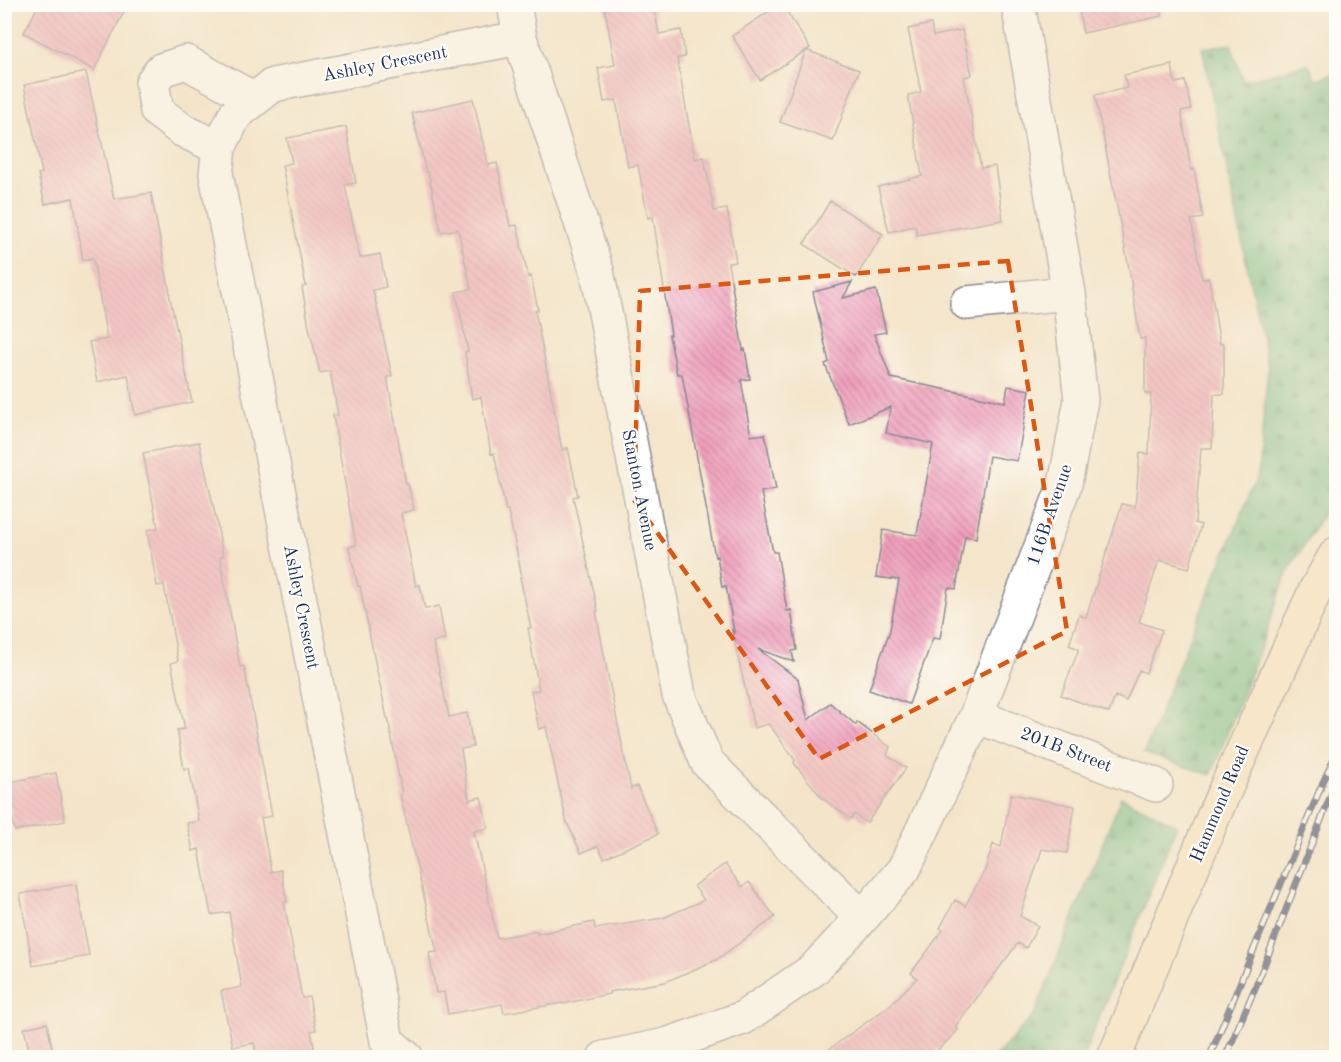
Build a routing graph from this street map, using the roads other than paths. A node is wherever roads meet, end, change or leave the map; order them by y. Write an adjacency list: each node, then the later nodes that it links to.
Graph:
1 (514, 4): 3 (street, Stanton Avenue)
2 (1018, 4): 6 (street, 116B Avenue)
3 (520, 38): 4 (street, Ashley Crescent); 11 (street, Stanton Avenue)
4 (254, 99): 5 (street, Ashley Crescent); 5 (street)
5 (219, 148): 12 (street, Ashley Crescent)
6 (1069, 293): 7 (street); 9 (street, 116B Avenue)
7 (967, 303)
8 (1336, 554): 14 (street, Hammond Road)
9 (976, 716): 10 (street, 201B Street); 11 (street, 116B Avenue)
10 (1156, 784)
11 (862, 918): 13 (street)
12 (406, 1058)
13 (604, 1058)
14 (1114, 1058)

